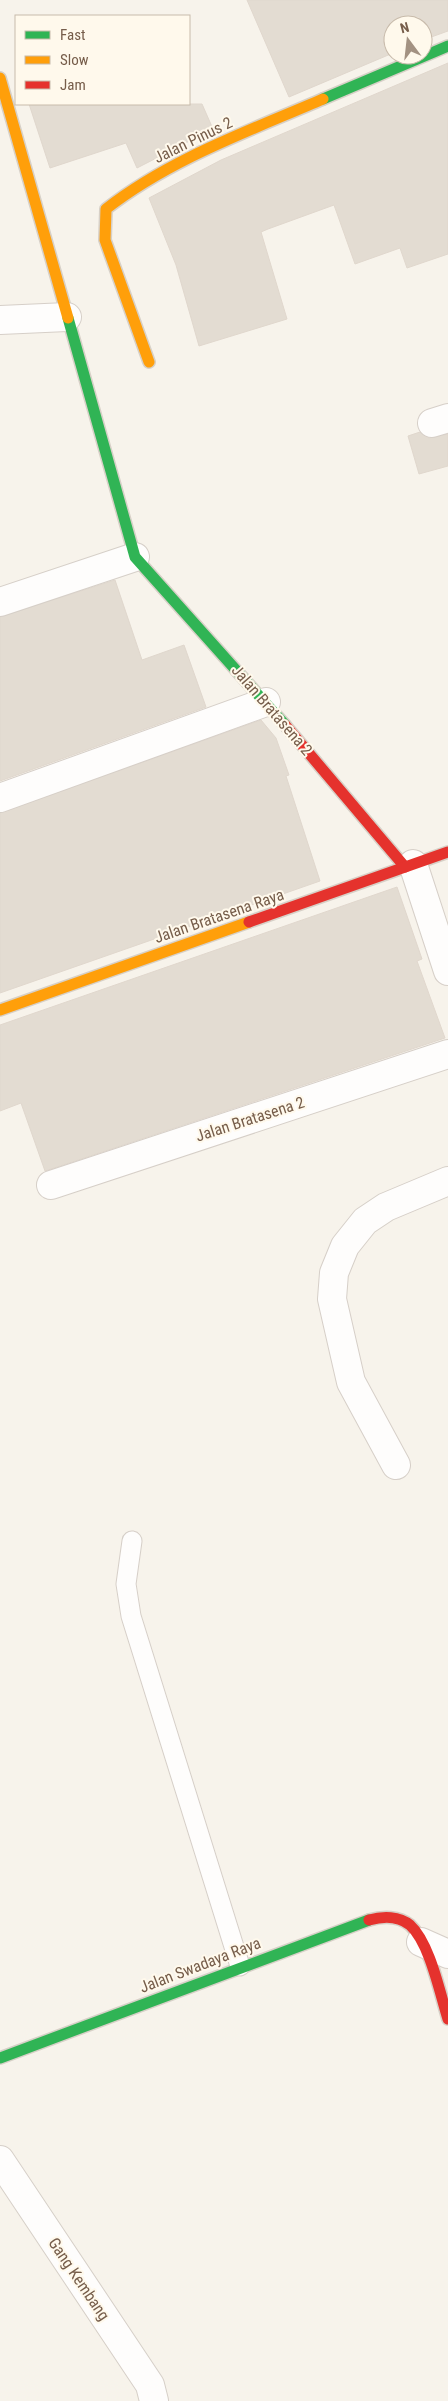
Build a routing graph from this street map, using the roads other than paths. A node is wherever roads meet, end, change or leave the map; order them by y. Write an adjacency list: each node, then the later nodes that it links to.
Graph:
1 (448, 46): 5 (street, Jalan Pinus 2)
2 (0, 78): 3 (street)
3 (67, 317): 4 (street); 6 (street)
4 (0, 320)
5 (150, 362)
6 (135, 557): 7 (street); 8 (street, Jalan Bratasena 2)
7 (0, 602)
8 (266, 702): 9 (street); 11 (street, Jalan Bratasena 2)
9 (0, 798)
10 (448, 852): 11 (street, Jalan Bratasena Raya)
11 (409, 866): 12 (street, Jalan Bratasena 2); 13 (street, Jalan Bratasena Raya)
12 (448, 971)
13 (0, 1010)
14 (448, 1054): 16 (street, Jalan Bratasena 2)
15 (448, 1181): 17 (street)
16 (51, 1185)
17 (396, 1465)
18 (132, 1541): 21 (lane)
19 (417, 1934): 20 (street); 21 (street, Jalan Swadaya Raya); 22 (street)
20 (448, 1954)
21 (240, 1966): 23 (street, Jalan Swadaya Raya)
22 (448, 2019)
23 (0, 2058)
24 (0, 2160): 25 (street, Gang Kembang)
25 (154, 2401)

